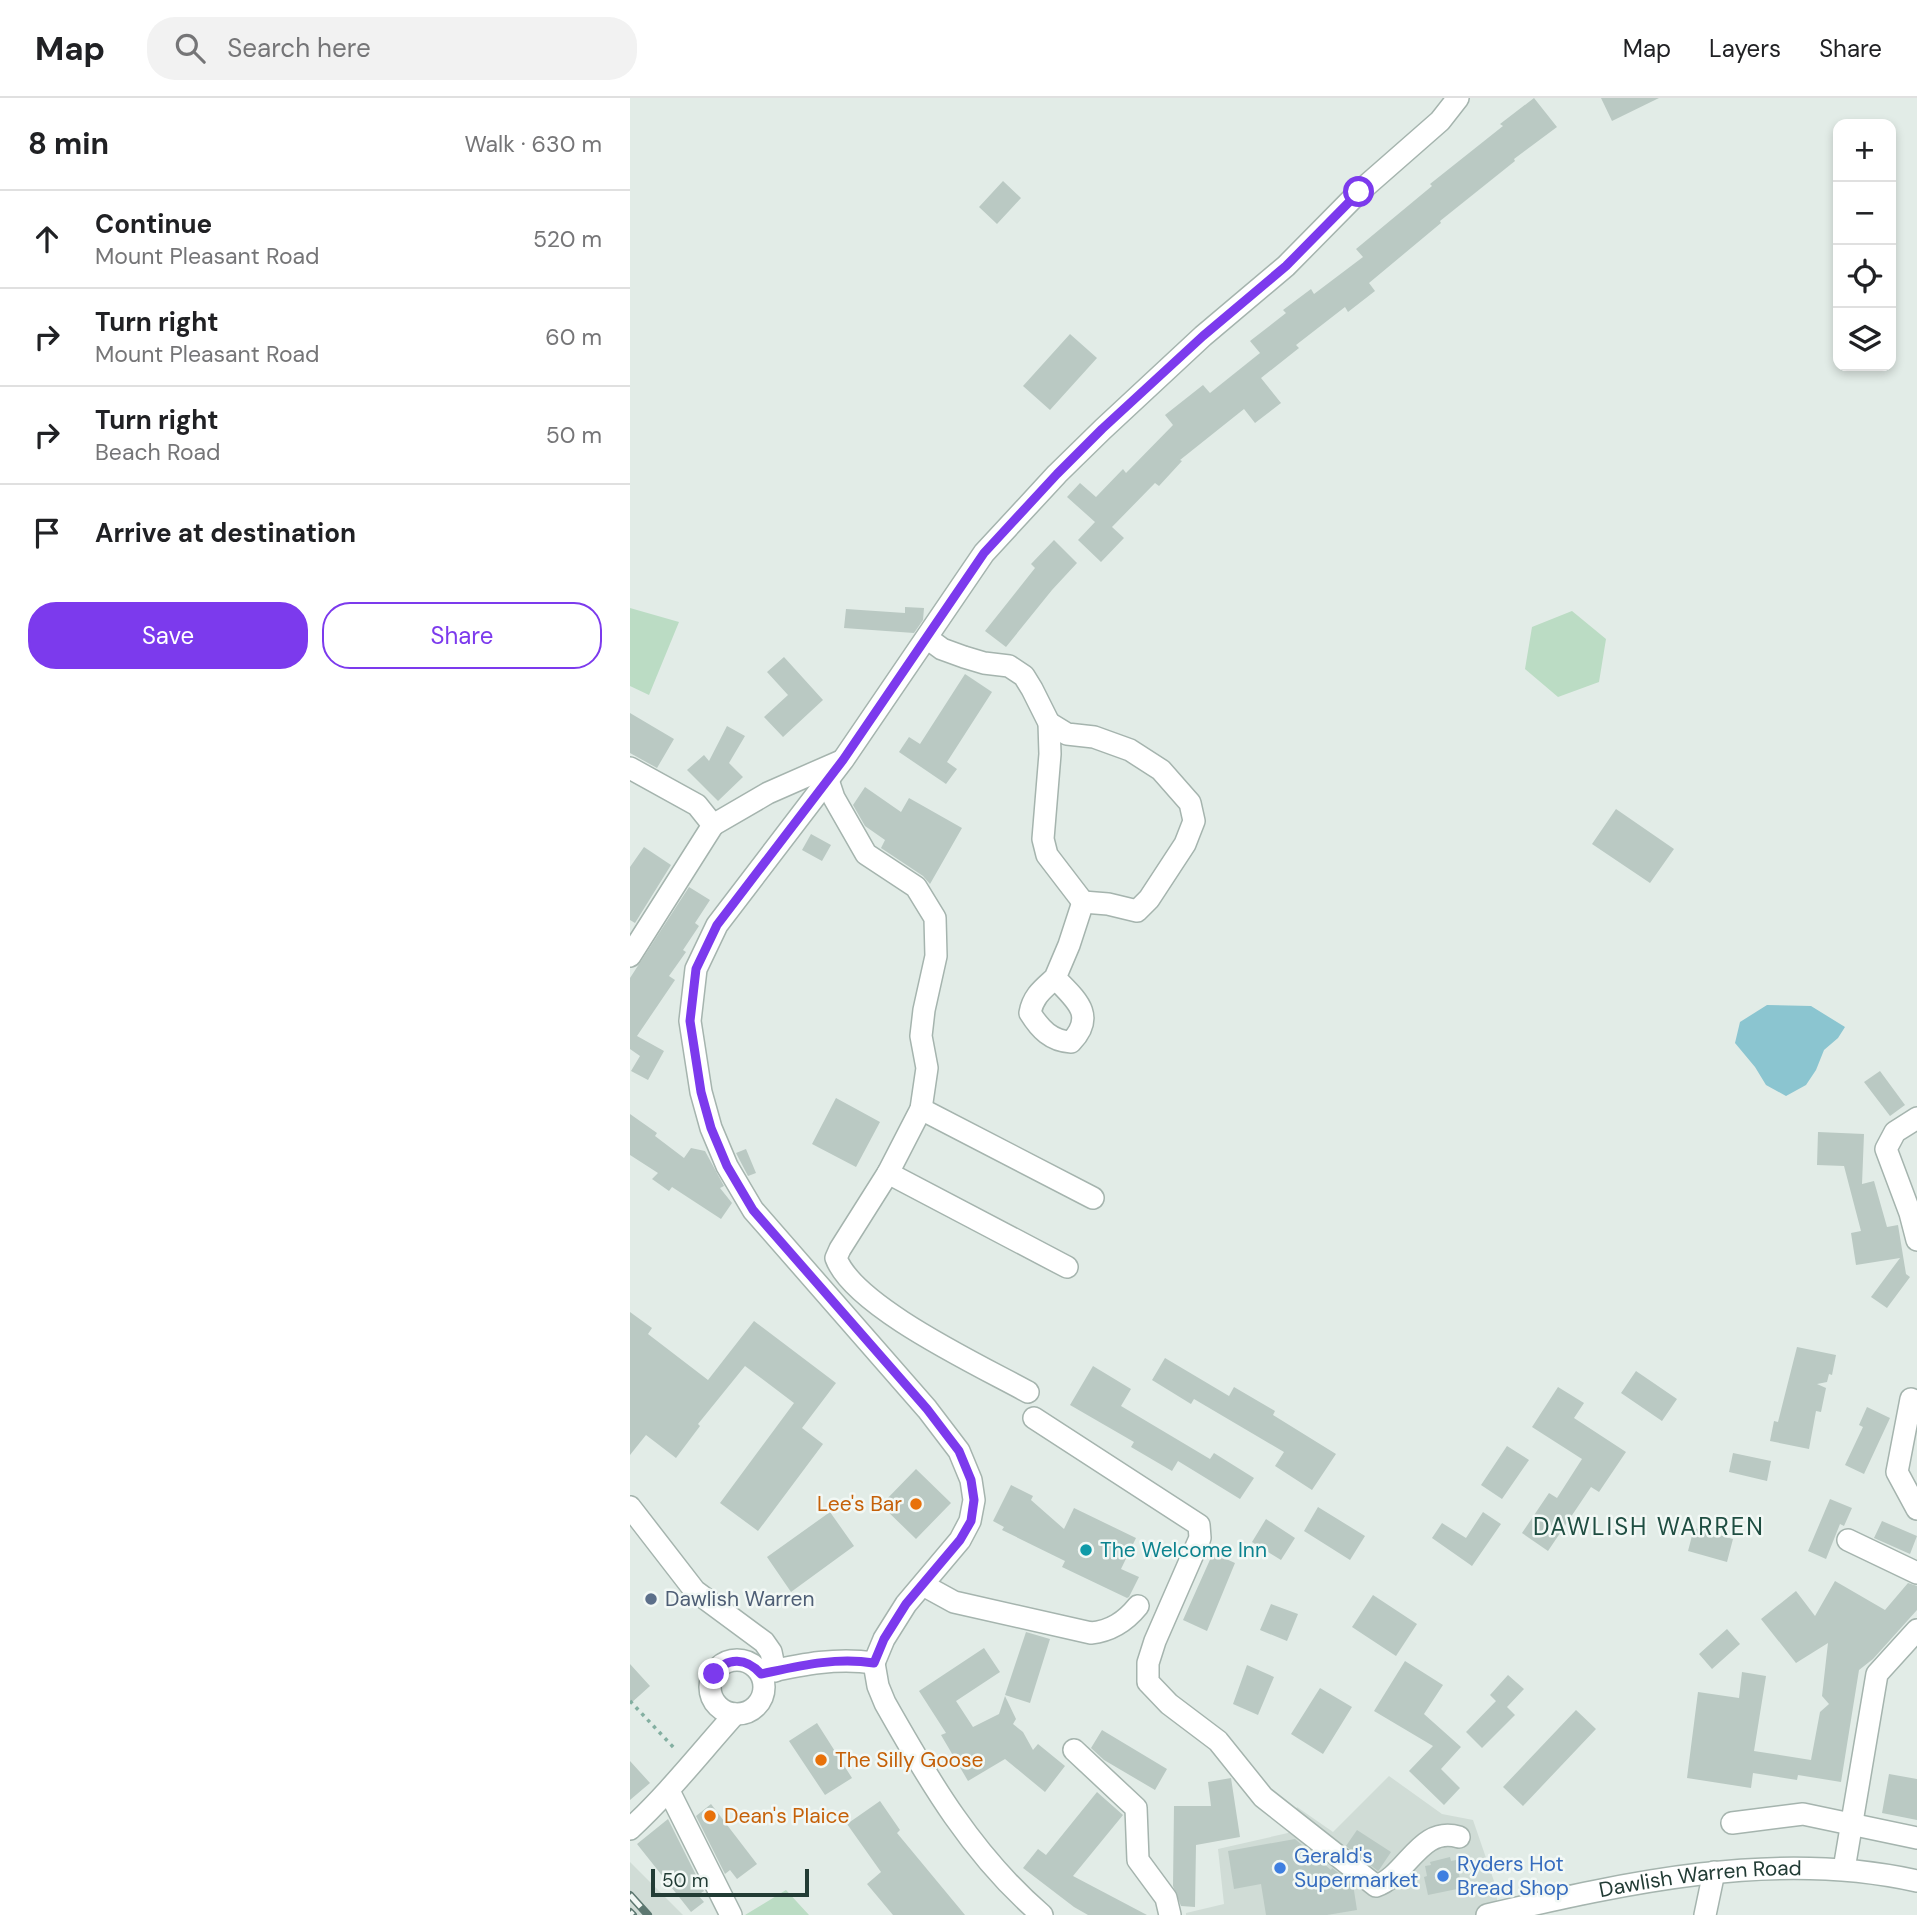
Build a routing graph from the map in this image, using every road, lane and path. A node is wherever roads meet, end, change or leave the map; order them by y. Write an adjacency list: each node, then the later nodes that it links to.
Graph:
1 (1458, 98): 2 (street)
2 (927, 638): 3 (street); 4 (street)
3 (1049, 723): 8 (street); 8 (street)
4 (843, 760): 6 (street); 7 (street)
5 (630, 768): 7 (street)
6 (828, 780): 11 (street); 24 (street)
7 (713, 825): 9 (street)
8 (1083, 902): 10 (street)
9 (630, 956)
10 (1055, 978)
11 (921, 1109): 13 (street); 14 (street)
12 (1917, 1118): 15 (street)
13 (888, 1173): 16 (street); 17 (street)
14 (1093, 1198)
15 (1917, 1240)
16 (1067, 1267)
17 (1028, 1392)
18 (1911, 1399): 21 (street)
19 (1034, 1418): 37 (street)
20 (630, 1507): 28 (street)
21 (1917, 1509)
22 (1848, 1540): 23 (street)
23 (1917, 1573)
24 (923, 1585): 25 (street); 27 (street)
25 (1138, 1606)
26 (1917, 1630): 35 (street)
27 (874, 1663): 28 (street); 44 (street)
28 (768, 1672): 30 (street); 30 (street)
29 (630, 1701): 32 (path)
30 (735, 1714): 32 (street)
31 (1074, 1750): 45 (street)
32 (689, 1764): 33 (street)
33 (669, 1791): 36 (street); 43 (street)
34 (1732, 1823): 35 (street)
35 (1851, 1824): 38 (street); 39 (street)
36 (630, 1829)
37 (1459, 1837)
38 (1917, 1838)
39 (1844, 1869): 40 (street, Dawlish Warren Road); 41 (street, Dawlish Warren Road)
40 (1714, 1871): 42 (street, Dawlish Warren Road); 47 (street)
41 (1917, 1881)
42 (1513, 1912): 46 (street, Dawlish Warren Road)
43 (730, 1915)
44 (1042, 1915)
45 (1170, 1915)
46 (1487, 1915)
47 (1705, 1915)

